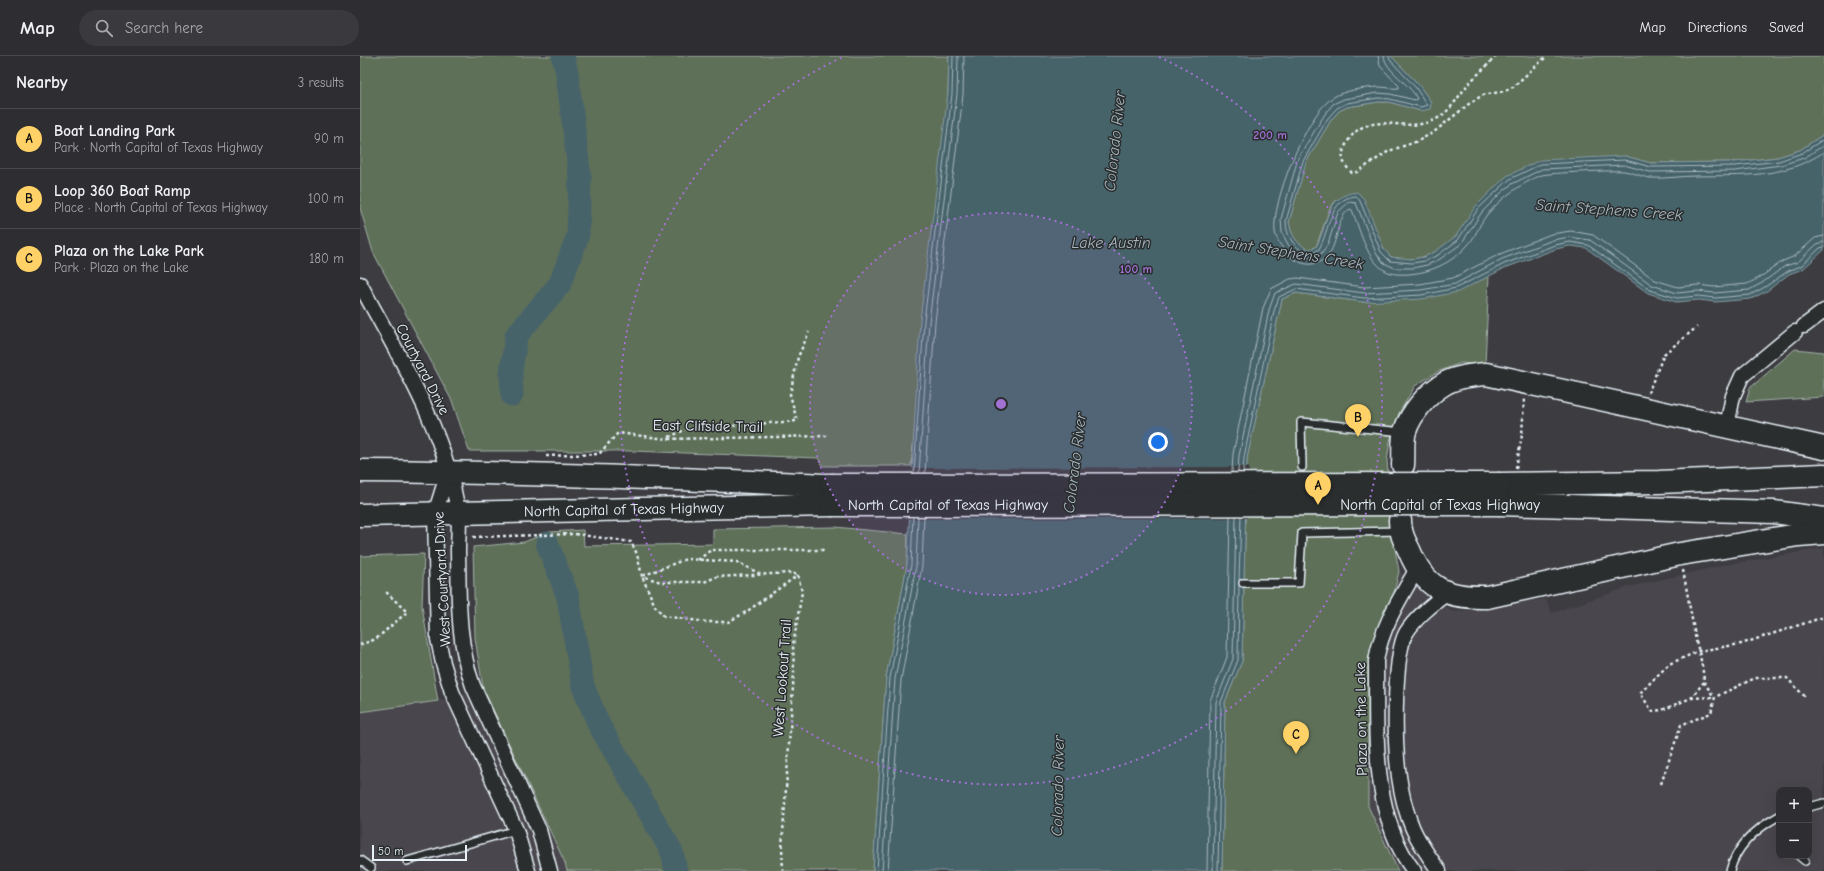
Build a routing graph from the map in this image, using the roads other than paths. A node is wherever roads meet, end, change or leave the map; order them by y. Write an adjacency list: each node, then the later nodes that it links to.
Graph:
1 (360, 284): 9 (street, Courtyard Drive)
2 (1824, 311): 3 (street)
3 (1727, 426): 4 (highway); 5 (highway)
4 (1405, 432): 6 (highway); 7 (lane)
5 (1824, 448)
6 (1403, 465)
7 (1302, 467)
8 (360, 471): 9 (highway, North Capital of Texas Highway)
9 (448, 472): 12 (highway, North Capital of Texas Highway); 13 (street, West Courtyard Drive); 14 (street, West Courtyard Drive)
10 (1824, 475): 11 (highway, North Capital of Texas Highway)
11 (1503, 491): 12 (highway, North Capital of Texas Highway, bridge); 16 (highway, North Capital of Texas Highway)
12 (831, 495): 13 (highway, North Capital of Texas Highway)
13 (458, 513): 14 (highway, North Capital of Texas Highway); 25 (street, West Courtyard Drive)
14 (435, 514): 15 (highway, North Capital of Texas Highway); 26 (street, West Courtyard Drive)
15 (360, 515)
16 (1824, 519)
17 (1400, 526): 19 (highway); 20 (lane)
18 (1824, 533): 21 (highway)
19 (1417, 569): 21 (highway); 34 (street, Plaza on the Lake)
20 (1243, 583)
21 (1447, 593): 35 (street)
22 (1824, 803): 23 (lane)
23 (1812, 805)
24 (1776, 819): 36 (lane)
25 (535, 822): 26 (street); 33 (street, West Courtyard Drive)
26 (516, 830): 29 (lane); 32 (street, West Courtyard Drive)
27 (1803, 859): 30 (lane)
28 (360, 860): 31 (lane)
29 (407, 861)
30 (1805, 861)
31 (371, 868)
32 (528, 871)
33 (550, 871)
34 (1414, 871)
35 (1439, 871)
36 (1730, 871)

